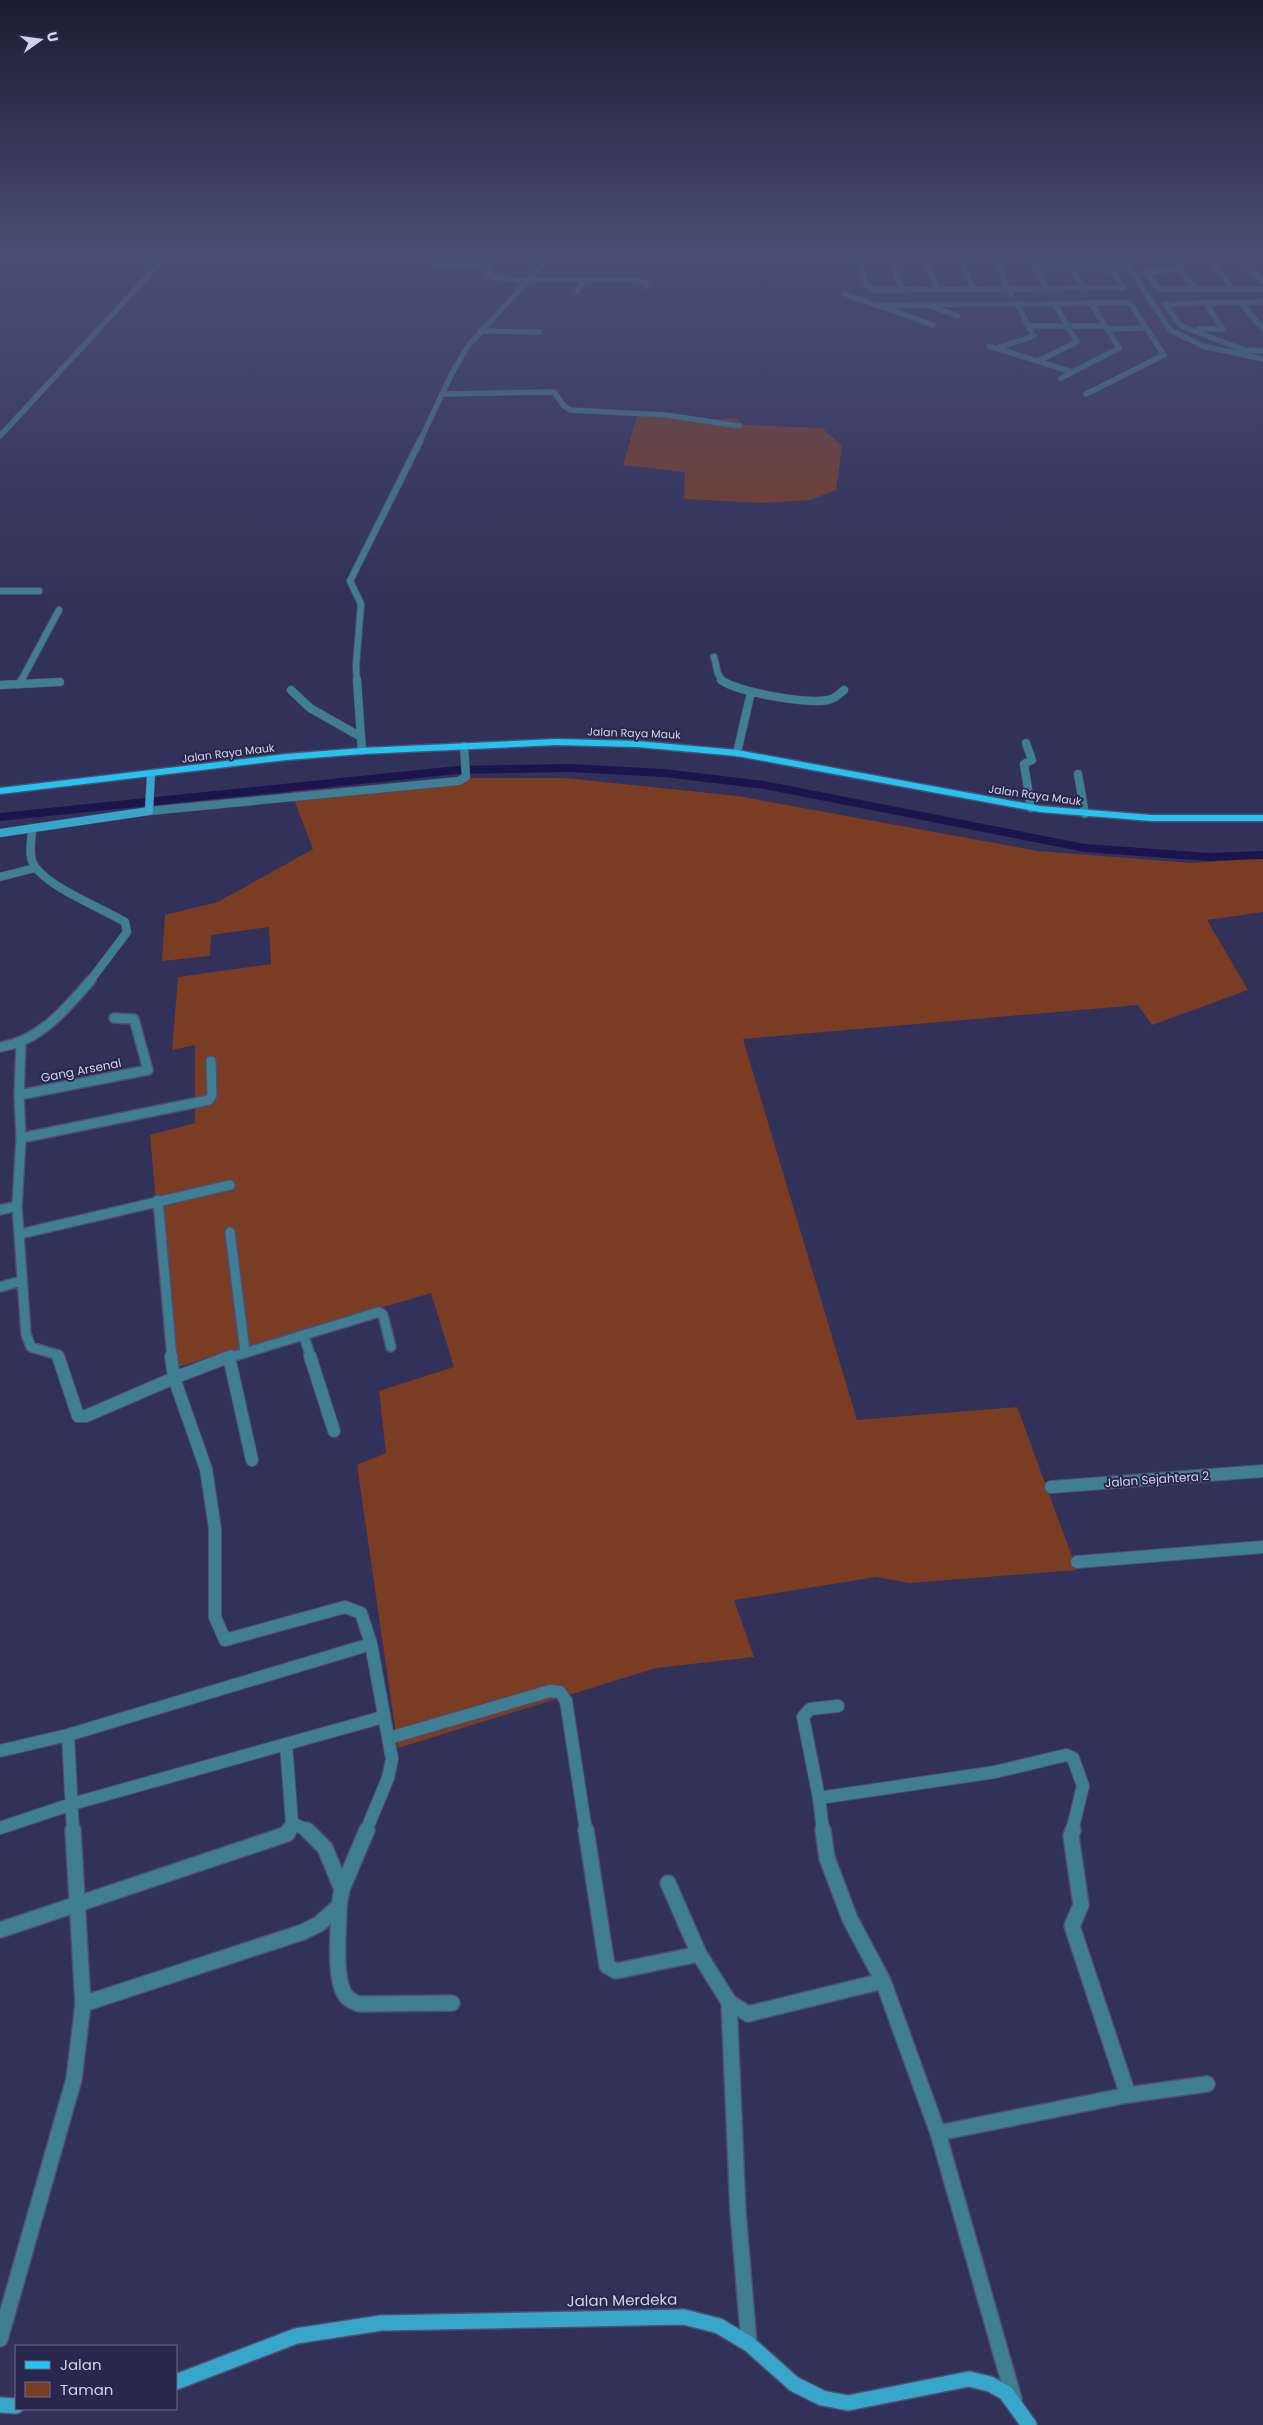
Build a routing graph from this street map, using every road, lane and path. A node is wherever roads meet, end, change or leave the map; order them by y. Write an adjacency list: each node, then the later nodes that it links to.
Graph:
1 (65, 365): 11 (street)
2 (458, 365): 8 (street)
3 (1051, 365): 6 (street)
4 (1085, 365): 6 (street)
5 (1144, 365): 9 (street)
6 (1072, 372): 7 (street)
7 (1061, 378)
8 (442, 394): 10 (street); 22 (street)
9 (1086, 394)
10 (739, 426)
11 (0, 436)
12 (0, 591): 13 (street)
13 (39, 591)
14 (59, 610): 17 (street)
15 (714, 657): 21 (street)
16 (60, 682): 17 (street)
17 (20, 684): 18 (street)
18 (0, 685)
19 (291, 690): 22 (street)
20 (844, 690): 21 (street)
21 (751, 692): 26 (street)
22 (361, 737): 25 (street)
23 (1026, 743): 31 (street)
24 (464, 749): 25 (main road, Jalan Raya Mauk); 26 (main road, Jalan Raya Mauk); 30 (street)
25 (362, 750): 28 (main road, Jalan Raya Mauk)
26 (737, 753): 31 (main road, Jalan Raya Mauk)
27 (1078, 774): 32 (street)
28 (151, 777): 29 (main road, Jalan Raya Mauk); 30 (street)
29 (0, 791)
30 (150, 808): 34 (street)
31 (1031, 808): 32 (main road, Jalan Raya Mauk)
32 (1085, 814): 33 (main road, Jalan Raya Mauk)
33 (1263, 818)
34 (32, 828): 35 (street); 36 (street)
35 (0, 833)
36 (35, 868): 37 (street); 39 (street)
37 (0, 877)
38 (114, 1018): 42 (street, Gang Arsenal)
39 (21, 1043): 40 (street); 42 (street)
40 (0, 1047)
41 (211, 1061): 43 (street)
42 (19, 1095): 43 (street)
43 (21, 1138): 46 (street)
44 (230, 1185): 45 (street)
45 (158, 1200): 49 (street); 56 (street)
46 (17, 1206): 47 (street); 49 (street)
47 (0, 1210)
48 (230, 1232): 54 (street)
49 (20, 1234): 50 (street)
50 (21, 1281): 51 (street); 56 (street)
51 (0, 1287)
52 (304, 1336): 53 (street); 54 (street); 57 (street)
53 (391, 1347)
54 (245, 1352): 55 (street)
55 (229, 1357): 56 (street); 58 (street)
56 (174, 1378): 63 (street)
57 (334, 1431)
58 (252, 1460)
59 (1263, 1471): 60 (street, Jalan Sejahtera 2)
60 (1051, 1487)
61 (1263, 1547): 62 (street)
62 (1077, 1562)
63 (371, 1644): 65 (street); 66 (street)
64 (838, 1706): 70 (street)
65 (383, 1718): 67 (street); 68 (street)
66 (68, 1734): 69 (street); 71 (street)
67 (389, 1738): 75 (street); 79 (street)
68 (286, 1744): 71 (street); 72 (street)
69 (0, 1751)
70 (819, 1798): 80 (street); 85 (street)
71 (72, 1804): 73 (street); 76 (street)
72 (292, 1823): 75 (street); 76 (street)
73 (0, 1828)
74 (668, 1883): 79 (street)
75 (342, 1889): 77 (street)
76 (77, 1905): 78 (street); 83 (street)
77 (339, 1906): 82 (street); 83 (street)
78 (0, 1930)
79 (698, 1954): 81 (street)
80 (883, 1981): 81 (street); 86 (street)
81 (729, 2002): 88 (street)
82 (452, 2003)
83 (83, 2004): 87 (street)
84 (1207, 2084): 85 (street)
85 (1128, 2095): 86 (street)
86 (938, 2133): 90 (street)
87 (0, 2339)
88 (749, 2344): 89 (street, Jalan Merdeka); 90 (street, Jalan Merdeka)
89 (178, 2381)
90 (1014, 2398): 93 (street, Jalan Merdeka)
91 (0, 2405): 92 (street)
92 (15, 2406)
93 (1029, 2425)

